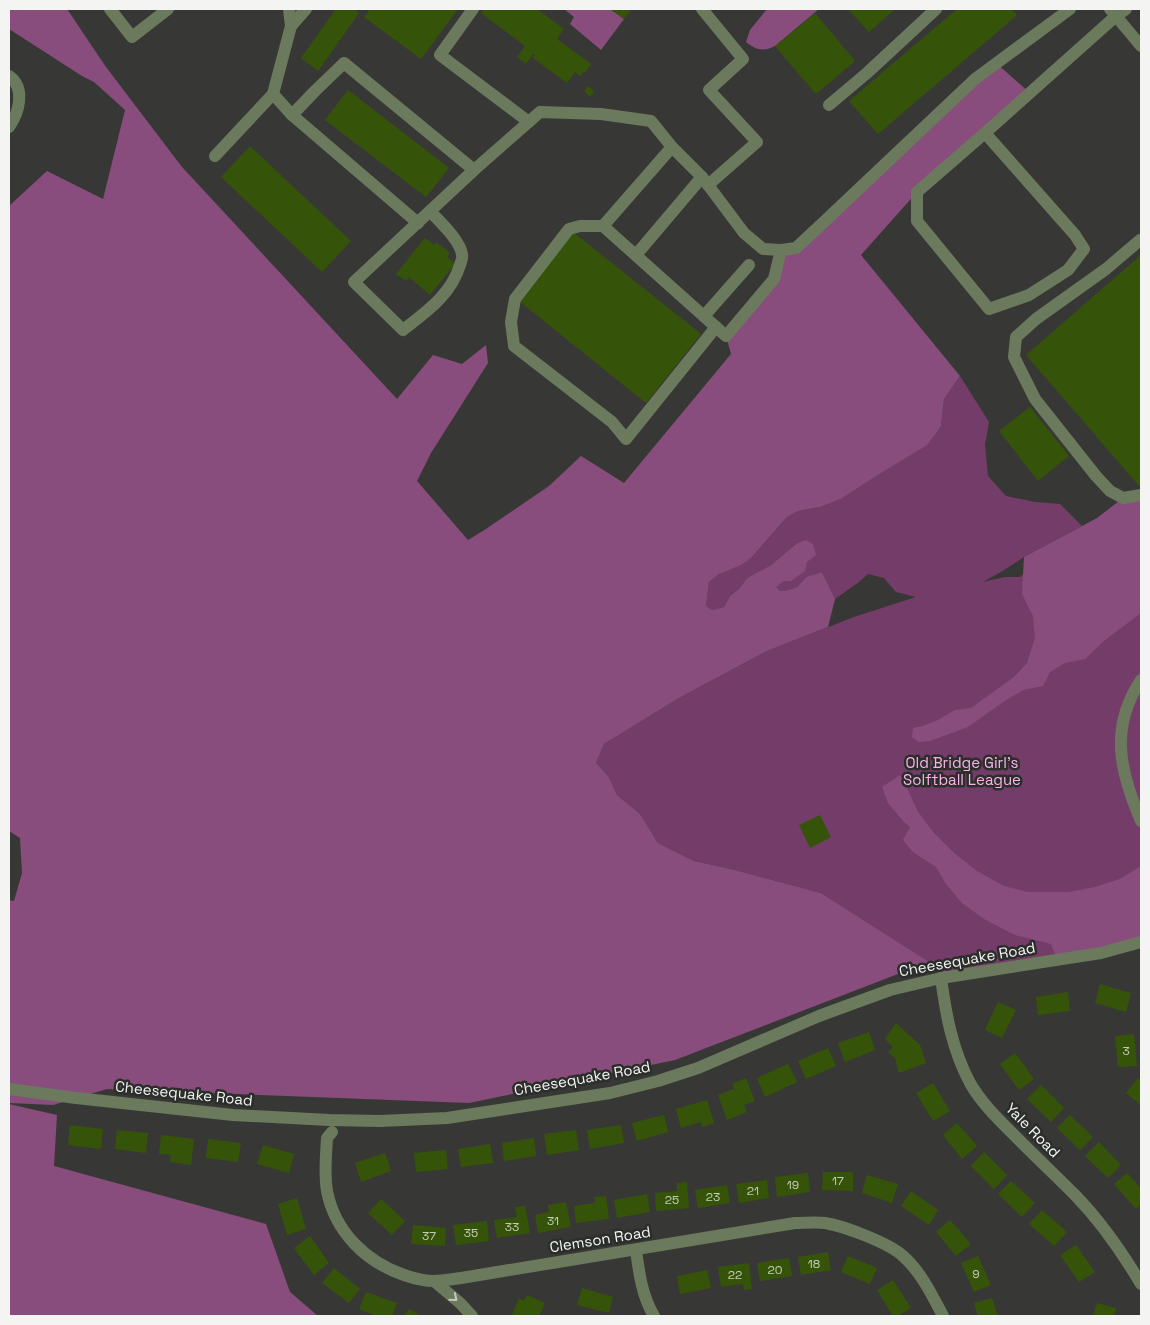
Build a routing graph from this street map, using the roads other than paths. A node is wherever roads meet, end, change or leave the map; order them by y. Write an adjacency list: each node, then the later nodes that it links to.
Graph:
1 (110, 9): 2 (street)
2 (168, 9)
3 (289, 9): 10 (street)
4 (306, 9): 10 (street)
5 (473, 9): 16 (street)
6 (702, 9): 22 (street)
7 (936, 9): 14 (street)
8 (1070, 9): 27 (street)
9 (1117, 11): 11 (street); 18 (street)
10 (291, 26): 13 (street)
11 (1141, 46)
12 (9, 76): 17 (street)
13 (274, 94): 15 (street); 20 (street)
14 (829, 105)
15 (292, 116): 21 (street); 24 (street)
16 (529, 122): 19 (street); 21 (street)
17 (9, 128)
18 (986, 133): 18 (street)
19 (672, 147): 22 (street); 25 (street)
20 (215, 156)
21 (474, 170): 23 (street)
22 (705, 181): 27 (street); 28 (street)
23 (430, 211): 24 (street); 24 (street)
24 (418, 223)
25 (603, 226): 28 (street); 31 (street)
26 (1140, 240): 32 (street)
27 (781, 250): 31 (street)
28 (636, 256): 30 (street)
29 (749, 265): 30 (street)
30 (704, 316): 31 (street)
31 (716, 327)
32 (1141, 495)
33 (1141, 680): 34 (street)
34 (1141, 821)
35 (1141, 942): 36 (street, Cheesequake Road)
36 (940, 978): 37 (street, Cheesequake Road); 41 (street, Yale Road)
37 (9, 1090)
38 (332, 1132): 40 (street, Clemson Road)
39 (636, 1250): 40 (street, Clemson Road); 43 (street); 44 (street, Clemson Road)
40 (434, 1281): 42 (street, one-way to 42)
41 (1141, 1284)
42 (472, 1316)
43 (654, 1316)
44 (943, 1316)

